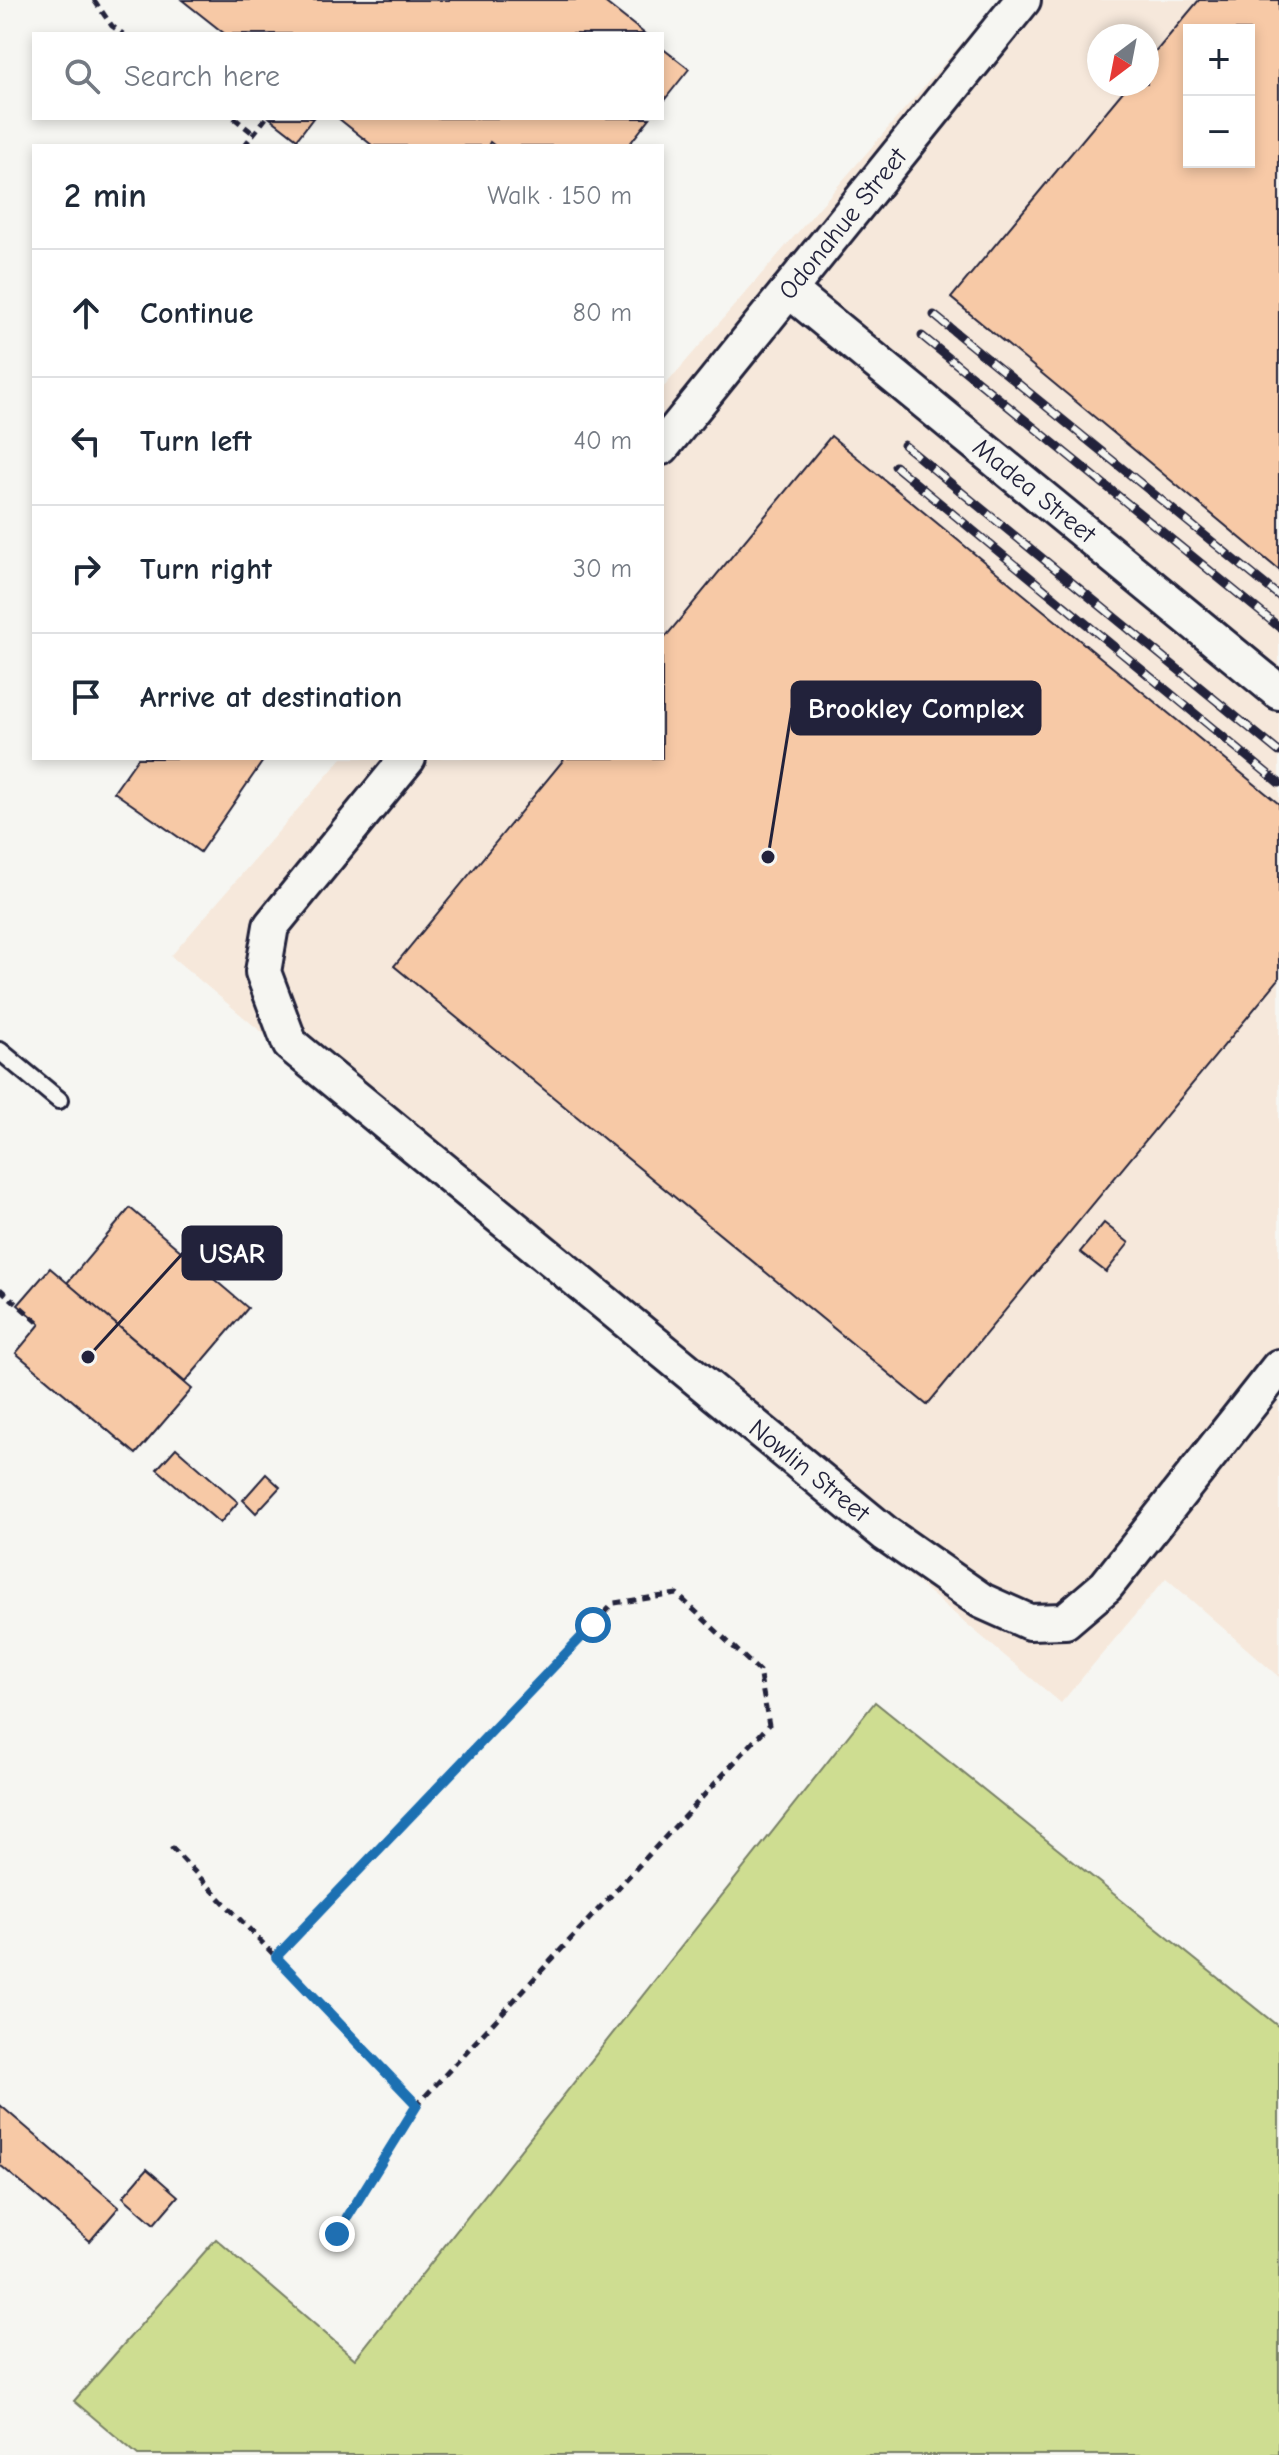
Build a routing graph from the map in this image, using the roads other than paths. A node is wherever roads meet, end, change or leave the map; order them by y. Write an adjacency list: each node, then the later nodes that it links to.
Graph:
1 (1023, 0): 2 (street, Odonahue Street)
2 (789, 290): 3 (street, Odonahue Street); 4 (street, Madea Street)
3 (664, 445)
4 (1279, 692)
5 (406, 760): 8 (street, Nowlin Street)
6 (0, 1051): 7 (lane)
7 (59, 1100)
8 (1279, 1367)

